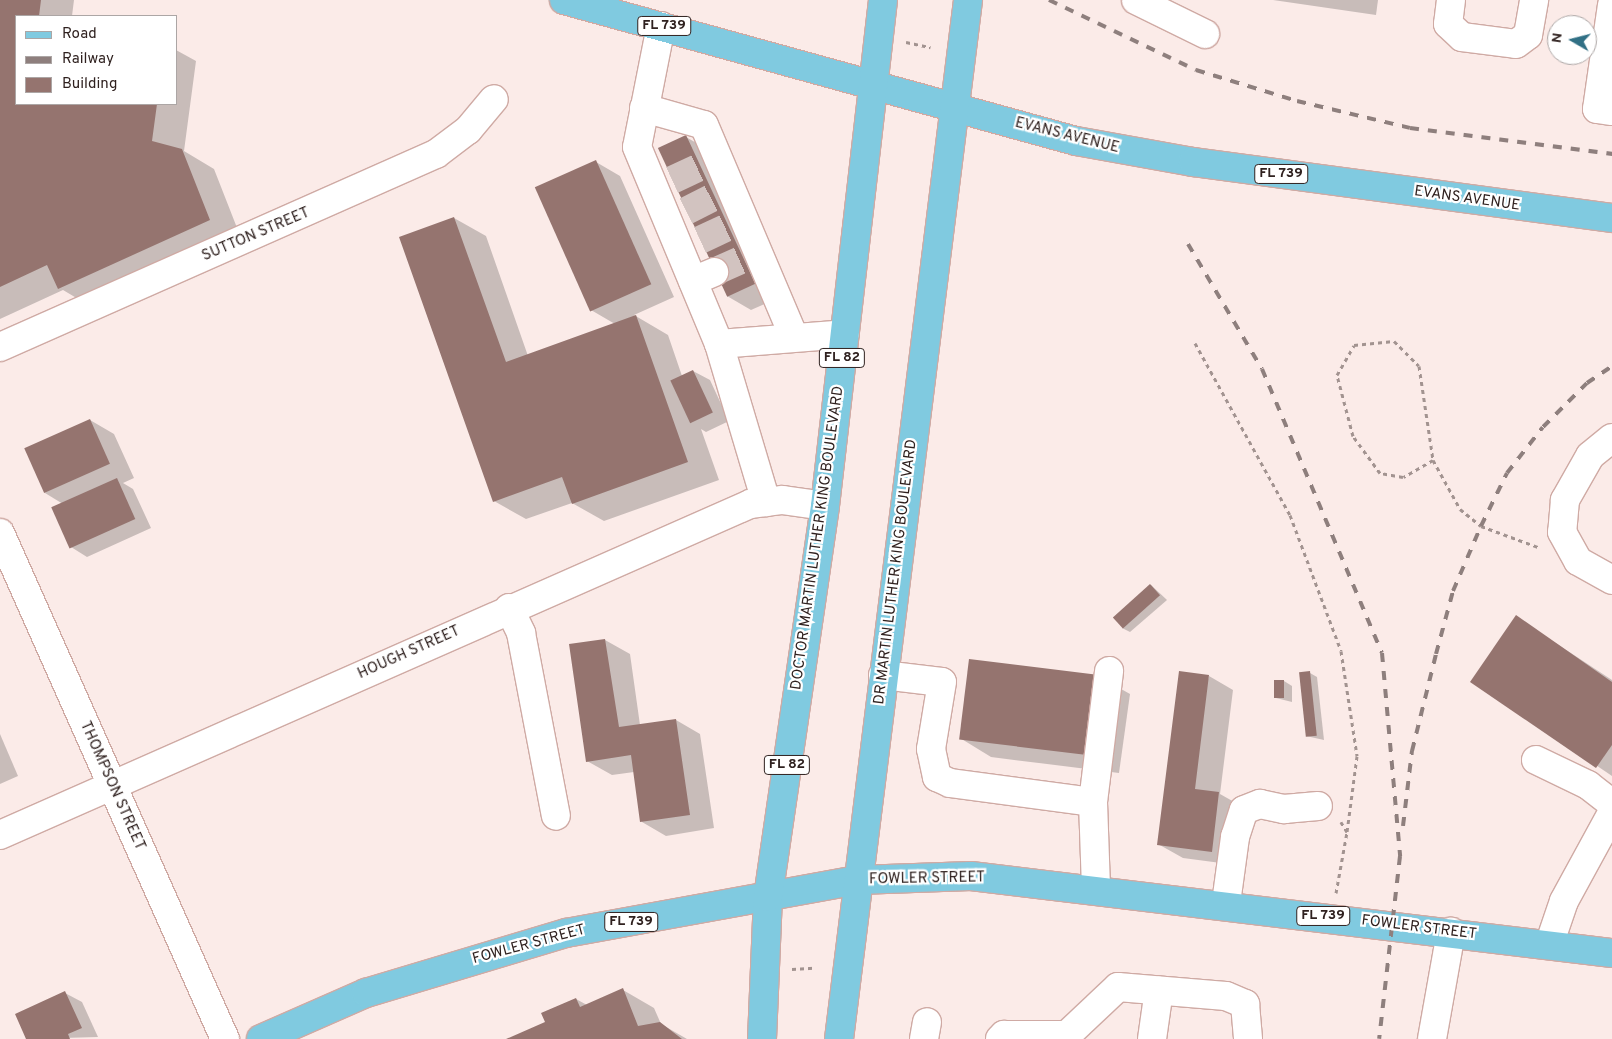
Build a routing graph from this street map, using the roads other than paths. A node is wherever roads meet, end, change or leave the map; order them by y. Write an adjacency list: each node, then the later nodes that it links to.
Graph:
1 (564, 0): 8 (main road, EVANS AVENUE / FL 739)
2 (883, 0): 10 (main road, DOCTOR MARTIN LUTHER KING BOULEVARD / FL 82)
3 (968, 0): 12 (main road)
4 (1137, 0): 9 (street)
5 (1451, 0): 6 (street)
6 (1534, 0)
7 (1612, 5): 14 (street)
8 (660, 26): 10 (main road, EVANS AVENUE / FL 739); 13 (street)
9 (1206, 34)
10 (873, 83): 12 (main road, EVANS AVENUE / FL 739); 16 (main road, DOCTOR MARTIN LUTHER KING BOULEVARD / FL 82)
11 (494, 99): 19 (street, SUTTON STREET)
12 (955, 105): 15 (main road, EVANS AVENUE / FL 739); 27 (main road, DR MARTIN LUTHER KING BOULEVARD)
13 (644, 108): 17 (street); 18 (street)
14 (1604, 110)
15 (1612, 218)
16 (845, 334): 17 (street); 22 (main road, DOCTOR MARTIN LUTHER KING BOULEVARD / FL 82)
17 (793, 335): 18 (street)
18 (719, 344): 21 (street)
19 (0, 347)
20 (1612, 438): 24 (street)
21 (766, 502): 22 (street, HOUGH STREET); 25 (street, HOUGH STREET)
22 (825, 506): 38 (main road, DOCTOR MARTIN LUTHER KING BOULEVARD / FL 82)
23 (0, 533): 29 (street, THOMPSON STREET)
24 (1612, 580)
25 (509, 608): 29 (street, HOUGH STREET); 34 (street)
26 (1109, 671): 30 (street)
27 (883, 675): 30 (street); 36 (main road, DR MARTIN LUTHER KING BOULEVARD)
28 (1536, 760): 31 (street)
29 (111, 786): 35 (street, HOUGH STREET); 45 (street, THOMPSON STREET)
30 (1093, 802): 37 (street)
31 (1612, 804)
32 (1318, 806): 39 (street)
33 (1612, 813): 41 (street)
34 (556, 816)
35 (0, 835)
36 (858, 880): 37 (main road, FOWLER STREET / FL 739); 38 (main road, FOWLER STREET / FL 739); 47 (main road, DR MARTIN LUTHER KING BOULEVARD)
37 (1096, 889): 39 (main road, FOWLER STREET / FL 739)
38 (768, 897): 44 (main road, FL 82); 46 (main road, FOWLER STREET / FL 739)
39 (1226, 903): 40 (main road, FOWLER STREET / FL 739)
40 (1451, 932): 41 (main road, FOWLER STREET / FL 739); 51 (street)
41 (1549, 945): 42 (main road, FOWLER STREET / FL 739)
42 (1612, 953)
43 (1159, 990): 48 (street); 49 (street); 50 (street)
44 (765, 1034)
45 (225, 1039)
46 (261, 1039)
47 (839, 1039)
48 (1000, 1039)
49 (1152, 1039)
50 (1248, 1039)
51 (1432, 1039)

